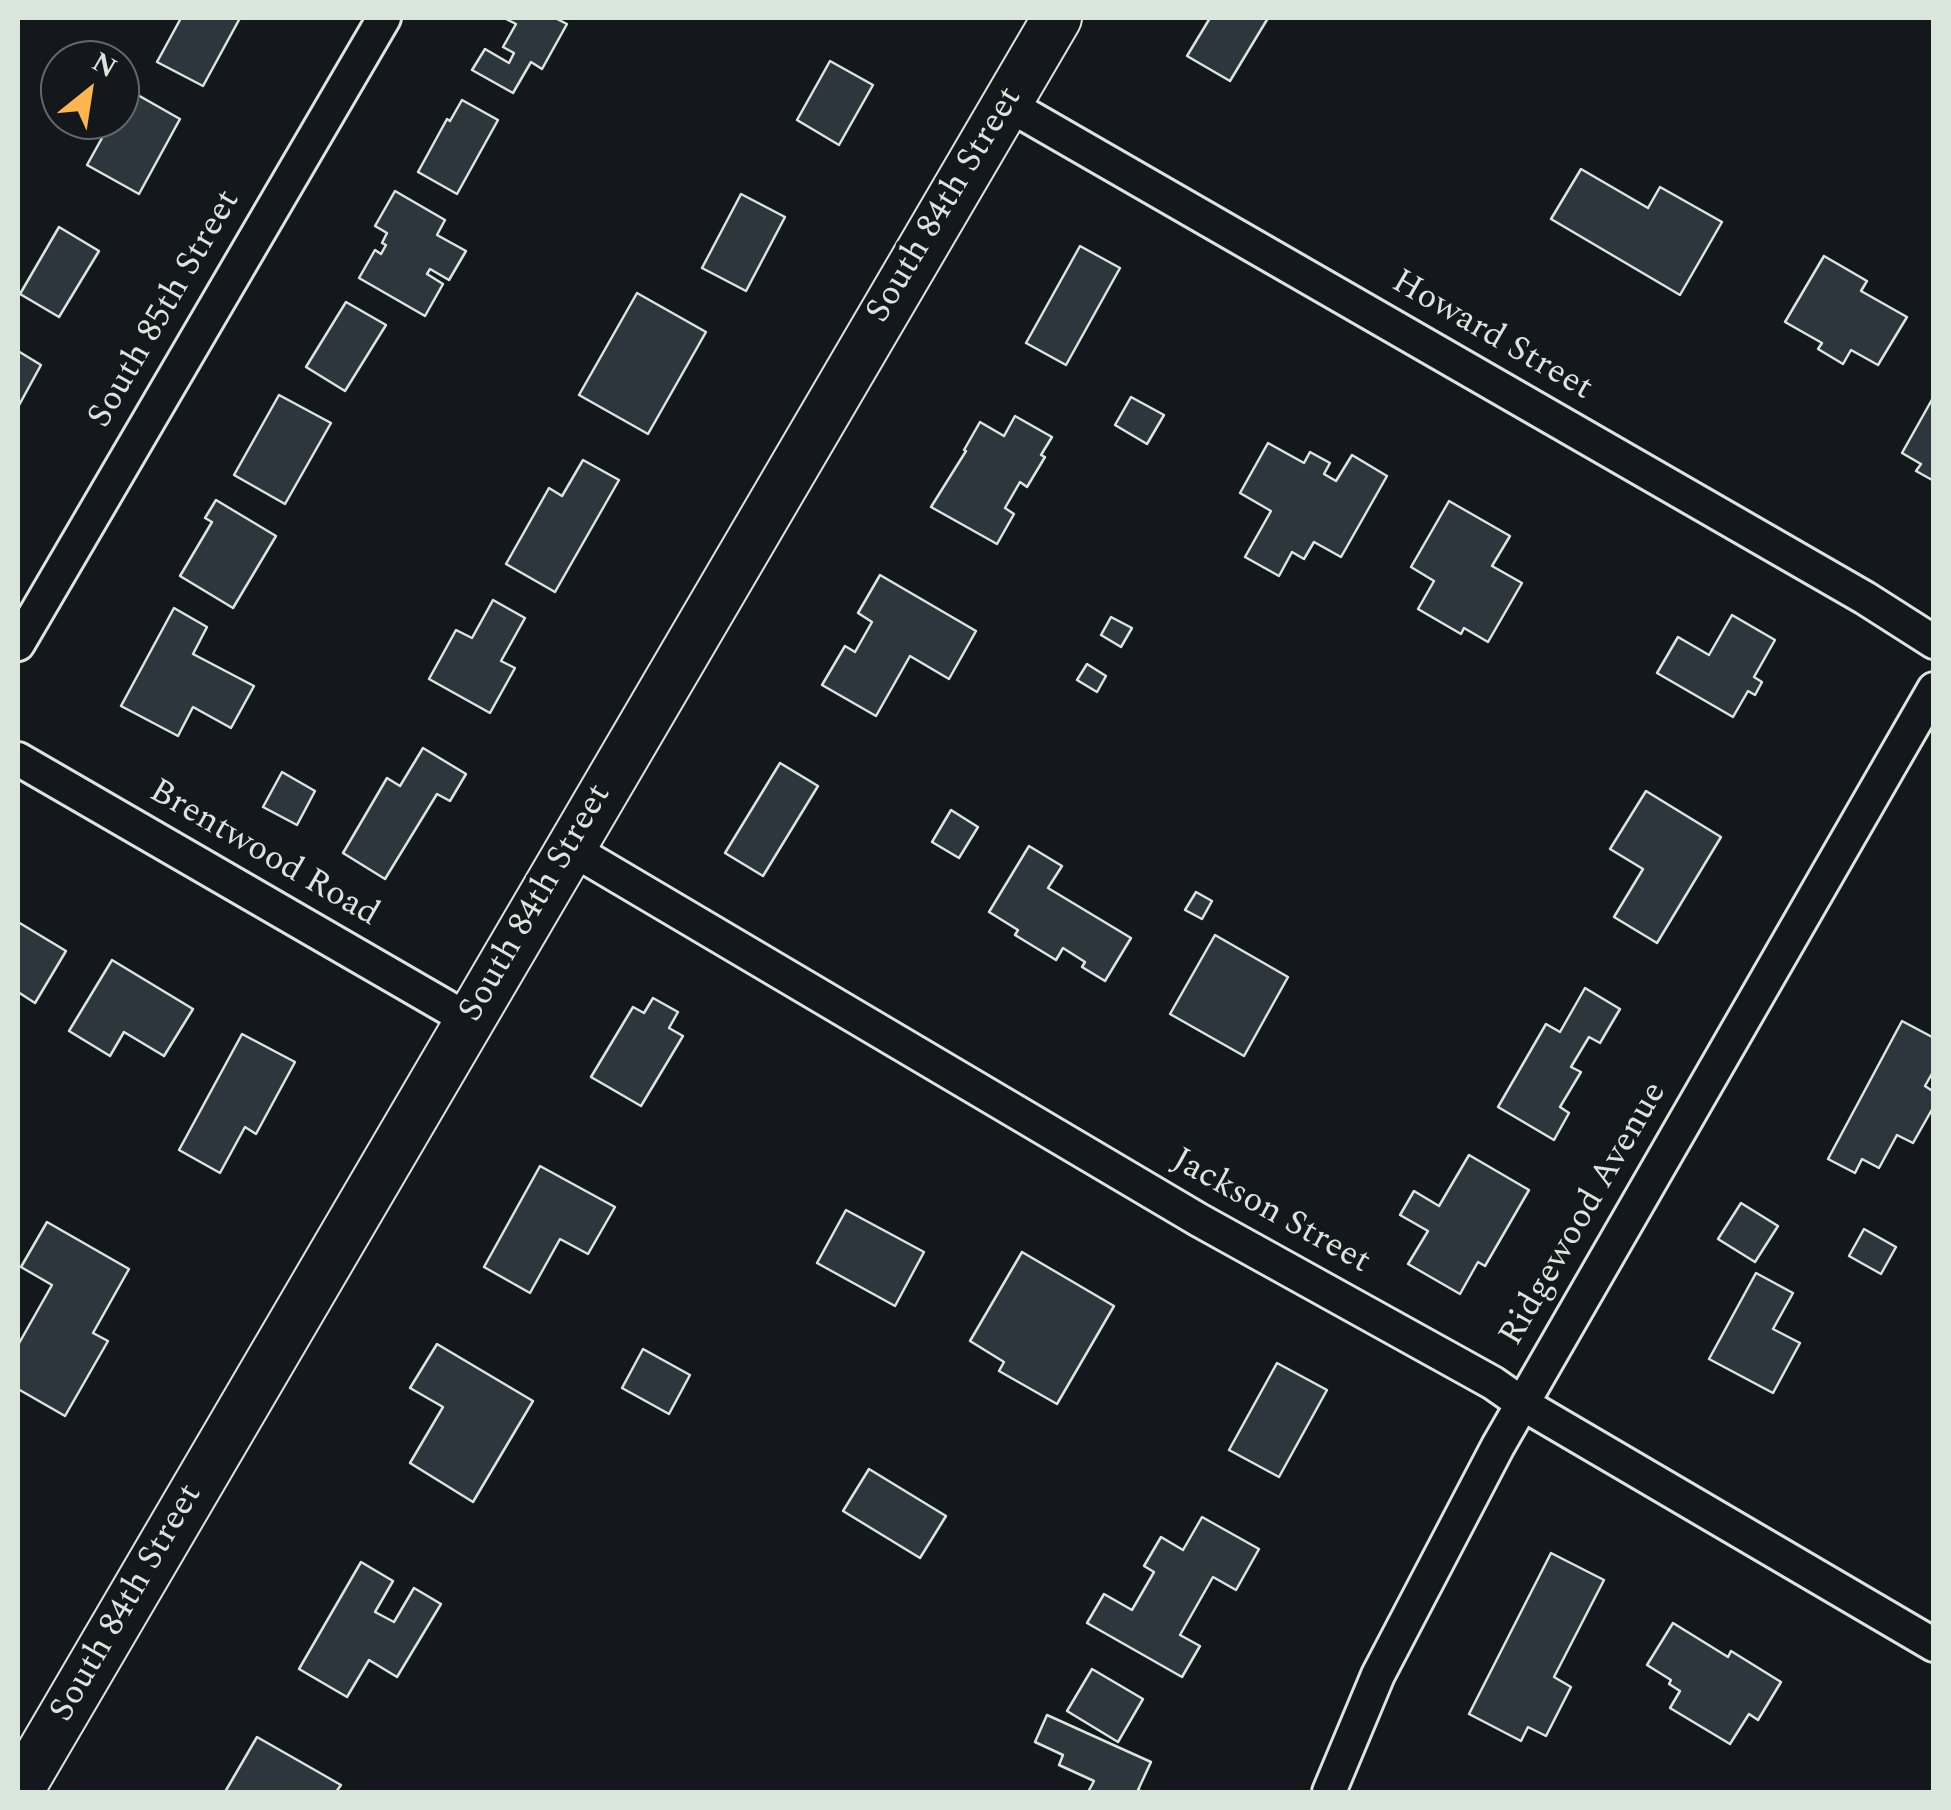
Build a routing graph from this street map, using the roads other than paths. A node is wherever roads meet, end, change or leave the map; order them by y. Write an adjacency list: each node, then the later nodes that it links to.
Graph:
1 (384, 18): 5 (street, South 85th Street)
2 (1057, 18): 3 (main road, South 84th Street)
3 (1007, 104): 4 (street, Howard Street); 8 (main road, South 84th Street)
4 (1934, 642)
5 (18, 644)
6 (1934, 689): 10 (street, Ridgewood Avenue)
7 (18, 759): 9 (street, Brentwood Road)
8 (570, 848): 9 (main road, South 84th Street); 10 (street, Jackson Street)
9 (469, 1020): 12 (main road, South 84th Street)
10 (1523, 1404): 11 (street, Jackson Street); 13 (street, Ridgewood Avenue)
11 (1934, 1645)
12 (18, 1792)
13 (1329, 1792)

